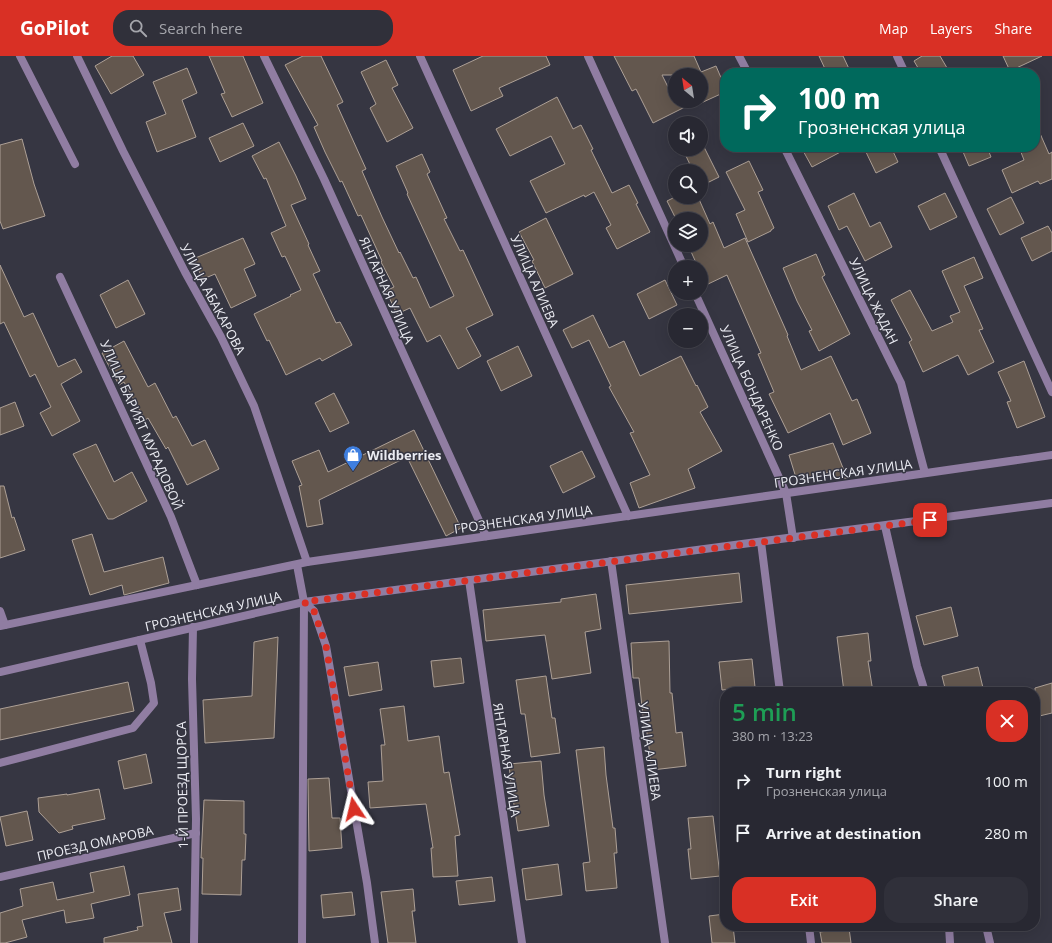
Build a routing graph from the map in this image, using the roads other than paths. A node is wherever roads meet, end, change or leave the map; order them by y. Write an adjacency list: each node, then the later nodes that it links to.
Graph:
1 (20, 56): 12 (street)
2 (77, 56): 27 (street, УЛИЦА АБАКАРОВА)
3 (264, 56): 23 (street, ЯНТАРНАЯ УЛИЦА)
4 (420, 56): 21 (street, УЛИЦА АЛИЕВА)
5 (588, 56): 13 (street)
6 (739, 56): 8 (street)
7 (897, 56): 9 (street)
8 (745, 68)
9 (903, 68)
10 (786, 152): 18 (street, УЛИЦА ЖАДАН)
11 (941, 152): 16 (street)
12 (75, 164)
13 (681, 260)
14 (60, 277): 30 (street, УЛИЦА БАРИЯТ МУРАДОВОЙ)
15 (699, 300): 19 (street, УЛИЦА БОНДАРЕНКО)
16 (1052, 392)
17 (1052, 455): 18 (street, ГРОЗНЕНСКАЯ УЛИЦА)
18 (925, 473): 19 (street, ГРОЗНЕНСКАЯ УЛИЦА)
19 (786, 493): 21 (street, ГРОЗНЕНСКАЯ УЛИЦА); 24 (street, УЛИЦА БОНДАРЕНКО)
20 (1052, 503): 22 (street, ГРОЗНЕНСКАЯ УЛИЦА)
21 (628, 516): 23 (street, ГРОЗНЕНСКАЯ УЛИЦА)
22 (885, 526): 24 (street, ГРОЗНЕНСКАЯ УЛИЦА); 36 (street)
23 (486, 536): 27 (street, ГРОЗНЕНСКАЯ УЛИЦА)
24 (793, 538): 25 (street, ГРОЗНЕНСКАЯ УЛИЦА)
25 (761, 542): 26 (street, ГРОЗНЕНСКАЯ УЛИЦА); 38 (street)
26 (611, 561): 29 (street, ГРОЗНЕНСКАЯ УЛИЦА); 51 (street, УЛИЦА АЛИЕВА)
27 (307, 562): 28 (street, ГРОЗНЕНСКАЯ УЛИЦА)
28 (297, 565): 30 (street, ГРОЗНЕНСКАЯ УЛИЦА); 31 (street)
29 (469, 580): 31 (street, ГРОЗНЕНСКАЯ УЛИЦА); 50 (street, ЯНТАРНАЯ УЛИЦА)
30 (197, 585): 33 (street, ГРОЗНЕНСКАЯ УЛИЦА)
31 (304, 602): 34 (street, ГРОЗНЕНСКАЯ УЛИЦА); 48 (street); 49 (street)
32 (0, 612): 33 (street)
33 (2, 626)
34 (193, 627): 35 (street, ГРОЗНЕНСКАЯ УЛИЦА); 42 (street, 1-Й ПРОЕЗД ЩОРСА)
35 (140, 640): 37 (street, ГРОЗНЕНСКАЯ УЛИЦА); 41 (street)
36 (917, 666): 39 (street); 40 (street)
37 (0, 672)
38 (779, 687)
39 (919, 687)
40 (923, 687)
41 (0, 763)
42 (196, 833): 43 (street, ПРОЕЗД ОМАРОВА); 47 (street, 1-Й ПРОЕЗД ЩОРСА)
43 (0, 877)
44 (810, 931): 52 (street)
45 (949, 931): 53 (street)
46 (987, 931): 54 (street)
47 (194, 943)
48 (302, 943)
49 (375, 943)
50 (522, 943)
51 (665, 943)
52 (811, 943)
53 (950, 943)
54 (990, 943)

